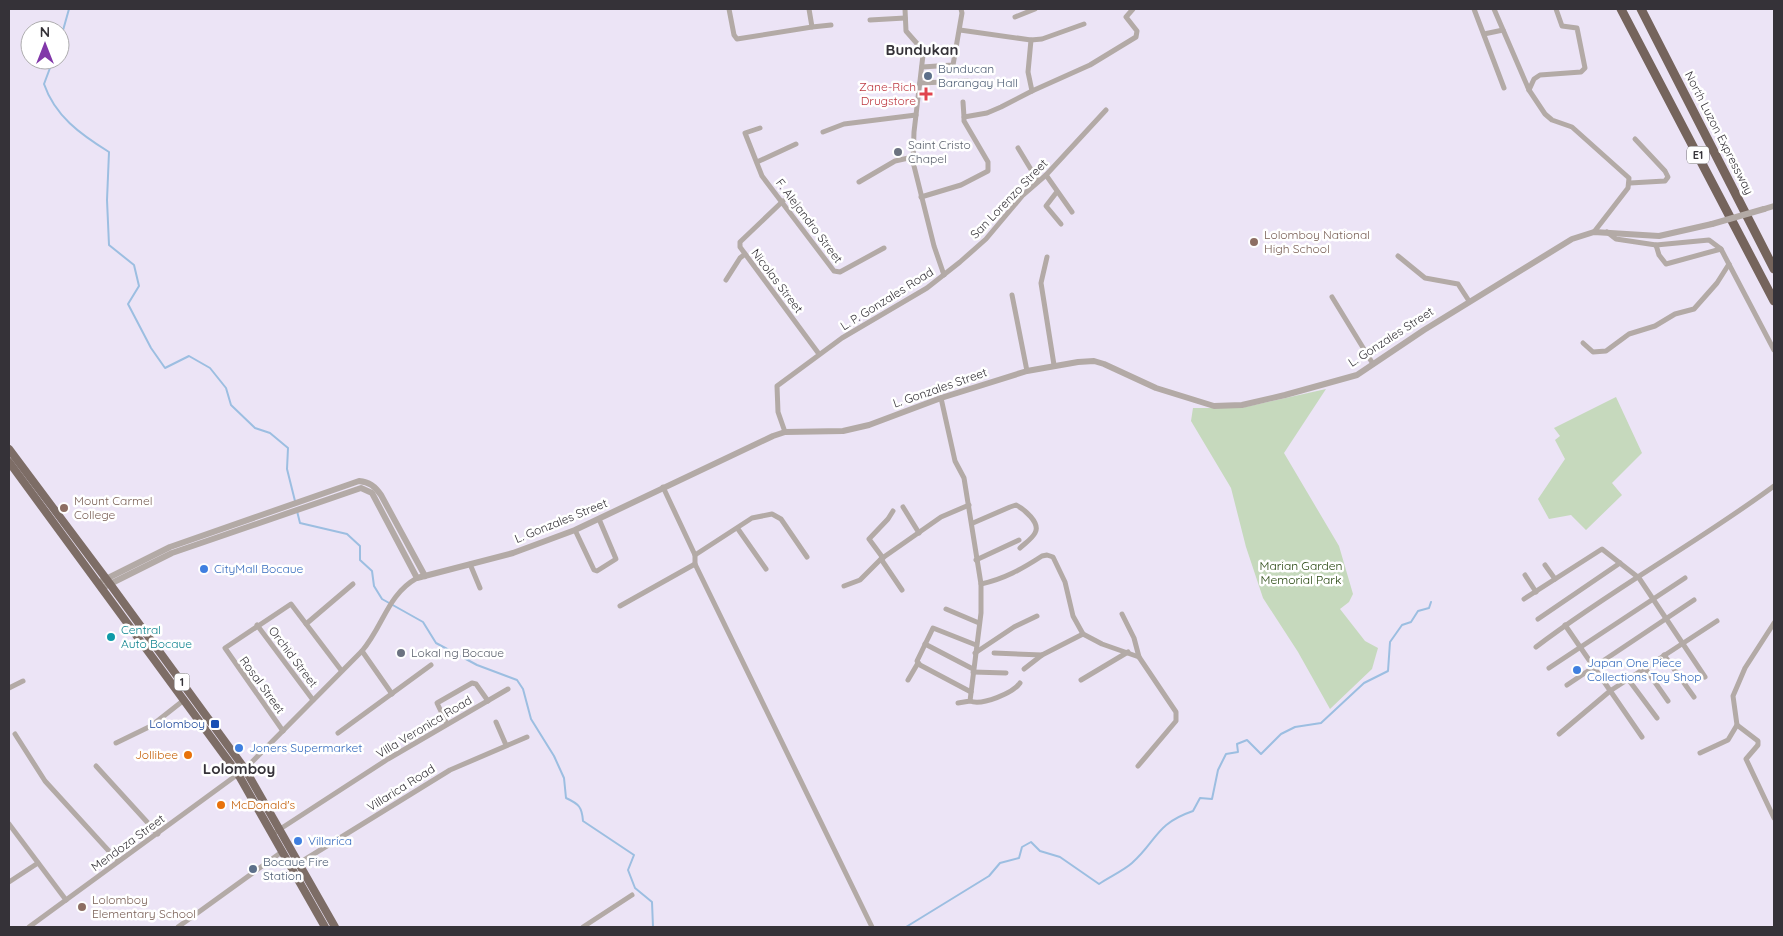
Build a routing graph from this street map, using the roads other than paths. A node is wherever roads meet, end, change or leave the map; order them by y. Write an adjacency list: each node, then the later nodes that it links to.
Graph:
1 (729, 9): 17 (street)
2 (809, 9): 17 (street)
3 (904, 9): 13 (street, L. P. Gonzales Road)
4 (961, 9): 18 (street)
5 (1035, 9): 12 (street)
6 (1133, 9): 26 (street)
7 (1474, 9): 20 (street)
8 (1494, 9): 19 (street)
9 (1556, 9): 27 (street)
10 (1621, 9): 64 (highway, E1)
11 (1641, 9): 58 (highway, North Luzon Expressway / E1)
12 (1015, 17)
13 (905, 18): 14 (street); 22 (street, L. P. Gonzales Road)
14 (870, 20)
15 (831, 24): 17 (street)
16 (1084, 24): 21 (street)
17 (812, 27)
18 (960, 30): 21 (street); 22 (street)
19 (1503, 30): 20 (street); 27 (street)
20 (1484, 34): 25 (street)
21 (1030, 40): 26 (street)
22 (922, 67): 24 (street, L. P. Gonzales Road)
23 (968, 81): 24 (street)
24 (920, 84): 30 (street, L. P. Gonzales Road)
25 (1504, 88)
26 (1032, 90): 31 (street)
27 (1529, 90): 42 (street)
28 (963, 102): 31 (street)
29 (1106, 110): 39 (street, San Lorenzo Street)
30 (916, 115): 33 (street); 37 (street, L. P. Gonzales Road)
31 (964, 117): 44 (street)
32 (760, 128): 38 (street, F. Alejandro Street)
33 (823, 132)
34 (1635, 139): 42 (street)
35 (796, 144): 38 (street)
36 (1018, 148): 40 (street)
37 (913, 157): 41 (street); 44 (street, L. P. Gonzales Road)
38 (757, 162): 45 (street, F. Alejandro Street)
39 (1046, 174): 40 (street, San Lorenzo Street); 43 (street)
40 (1038, 181): 59 (street, San Lorenzo Street)
41 (859, 182)
42 (1630, 183): 50 (street)
43 (1056, 193): 47 (street); 48 (street)
44 (921, 197): 59 (street, L. P. Gonzales Road)
45 (783, 202): 52 (street, F. Alejandro Street); 54 (street, Nicolas Street)
46 (1774, 206): 49 (street, L. Gonzales Street, bridge)
47 (1072, 212)
48 (1061, 224)
49 (1606, 231): 50 (street, L. Gonzales Street); 51 (street)
50 (1594, 232): 63 (street, L. Gonzales Street)
51 (1656, 245): 53 (street); 53 (street)
52 (884, 248)
53 (1722, 249): 57 (street)
54 (745, 254): 60 (street); 67 (street, Nicolas Street)
55 (1398, 256): 63 (street)
56 (1048, 257): 69 (street)
57 (1729, 264): 65 (street); 66 (street)
58 (1774, 269)
59 (944, 275): 67 (street, L. P. Gonzales Road)
60 (726, 280)
61 (1012, 295): 70 (street)
62 (1332, 297): 68 (street)
63 (1469, 301): 68 (street, L. Gonzales Street)
64 (1774, 302)
65 (1583, 343)
66 (1774, 350)
67 (819, 354): 72 (street, L. P. Gonzales Road)
68 (1373, 364): 69 (street, L. Gonzales Street)
69 (1054, 365): 70 (street, L. Gonzales Street)
70 (1027, 370): 71 (street, L. Gonzales Street)
71 (941, 398): 72 (street, L. Gonzales Street); 78 (street)
72 (785, 432): 76 (street, L. Gonzales Street)
73 (9, 449): 103 (highway, 1)
74 (9, 462): 106 (highway, 1)
75 (1774, 486): 100 (street)
76 (663, 487): 81 (street, L. Gonzales Street); 88 (street)
77 (300, 504): 97 (street); 99 (street); 103 (street)
78 (969, 505): 82 (street); 85 (street)
79 (903, 507): 85 (street)
80 (893, 511): 90 (street)
81 (599, 519): 84 (street, L. Gonzales Street); 84 (street)
82 (973, 523): 87 (street); 91 (street)
83 (738, 529): 88 (street); 89 (street); 96 (street)
84 (575, 530): 93 (street, L. Gonzales Street)
85 (919, 533): 90 (street)
86 (1019, 540): 91 (street)
87 (1020, 548)
88 (695, 555): 94 (street)
89 (808, 557)
90 (882, 559): 107 (street); 109 (street)
91 (976, 560): 105 (street)
92 (1620, 563): 100 (street); 102 (street); 119 (street)
93 (470, 564): 97 (street, L. Gonzales Street); 108 (street)
94 (696, 564): 114 (street); 199 (street)
95 (1545, 565): 102 (street)
96 (766, 569)
97 (425, 576): 99 (street, L. Gonzales Street)
98 (1525, 576): 110 (street)
99 (417, 578): 132 (street, L. Gonzales Street)
100 (1639, 578): 112 (street); 125 (street)
101 (1685, 578): 112 (street)
102 (1555, 579): 110 (street)
103 (108, 581): 106 (street); 182 (highway, 1)
104 (353, 584): 123 (street)
105 (981, 584): 121 (street); 126 (street)
106 (100, 586): 161 (highway, 1)
107 (844, 586)
108 (480, 588)
109 (902, 590)
110 (1536, 592): 111 (street)
111 (1524, 599)
112 (1653, 599): 118 (street); 131 (street)
113 (1694, 600): 118 (street)
114 (620, 606)
115 (946, 609): 121 (street)
116 (1122, 614): 138 (street)
117 (1037, 616): 133 (street)
118 (1667, 618): 127 (street); 141 (street)
119 (1538, 619)
120 (1717, 621): 127 (street)
121 (979, 623): 129 (street)
122 (1774, 623): 170 (street)
123 (306, 624): 124 (street); 145 (street)
124 (257, 625): 162 (street, Orchid Street); 171 (street, Rosal Street)
125 (1565, 626): 130 (street); 131 (street)
126 (1082, 634): 135 (street); 136 (street)
127 (1682, 643): 137 (street); 148 (street)
128 (925, 644): 129 (street); 139 (street); 146 (street)
129 (976, 645): 133 (street)
130 (1536, 647)
131 (1580, 647): 141 (street); 142 (street)
132 (362, 651): 145 (street, L. Gonzales Street); 159 (street)
133 (975, 652): 146 (street)
134 (994, 652): 136 (street)
135 (1128, 652): 138 (street); 151 (street)
136 (1042, 655): 144 (street)
137 (1664, 655): 143 (street); 160 (street)
138 (1139, 657): 181 (street)
139 (918, 663): 150 (street); 158 (street)
140 (431, 665): 159 (street)
141 (1593, 667): 154 (street); 157 (street)
142 (1549, 668)
143 (1645, 668): 149 (street); 163 (street)
144 (1024, 669)
145 (341, 670): 162 (street, L. Gonzales Street)
146 (973, 670): 147 (street); 158 (street)
147 (1006, 673)
148 (1705, 677)
149 (1628, 679): 157 (street); 167 (street)
150 (908, 680)
151 (1081, 680)
152 (23, 681): 155 (street)
153 (1020, 683): 165 (street)
154 (1567, 685)
155 (9, 688)
156 (508, 689): 164 (street, Villa Veronica Road)
157 (1610, 691): 174 (street); 176 (street)
158 (971, 692): 165 (street)
159 (392, 694): 172 (street)
160 (1694, 697)
161 (184, 700): 177 (street); 182 (highway, 1)
162 (313, 700): 171 (street, L. Gonzales Street)
163 (1668, 700)
164 (488, 701): 169 (street, Villa Veronica Road); 169 (street)
165 (970, 701): 166 (street)
166 (958, 703)
167 (1657, 718)
168 (496, 722): 178 (street)
169 (447, 724): 185 (street, Villa Veronica Road)
170 (1737, 725): 179 (street); 183 (street)
171 (283, 731): 182 (street, L. Gonzales Street)
172 (338, 733)
173 (15, 734): 188 (street)
174 (1560, 734)
175 (527, 737): 178 (street, Villarica Road)
176 (1642, 737)
177 (116, 743)
178 (506, 745): 190 (street, Villarica Road)
179 (1700, 753)
180 (96, 766): 186 (street)
181 (1138, 766)
182 (242, 771): 185 (highway, 1); 186 (street, Mendoza Street)
183 (1774, 818)
184 (9, 824): 189 (street)
185 (277, 831): 187 (highway, 1); 190 (highway, 1)
186 (158, 834): 188 (street, Mendoza Street)
187 (283, 850): 190 (highway, 1); 195 (street)
188 (118, 862): 193 (street, Mendoza Street)
189 (38, 863): 191 (street); 193 (street)
190 (296, 865): 196 (highway, 1); 197 (highway, 1)
191 (9, 882)
192 (632, 895): 198 (street)
193 (66, 900): 194 (street, Mendoza Street)
194 (29, 927)
195 (178, 927)
196 (325, 927)
197 (335, 927)
198 (583, 927)
199 (872, 927)

